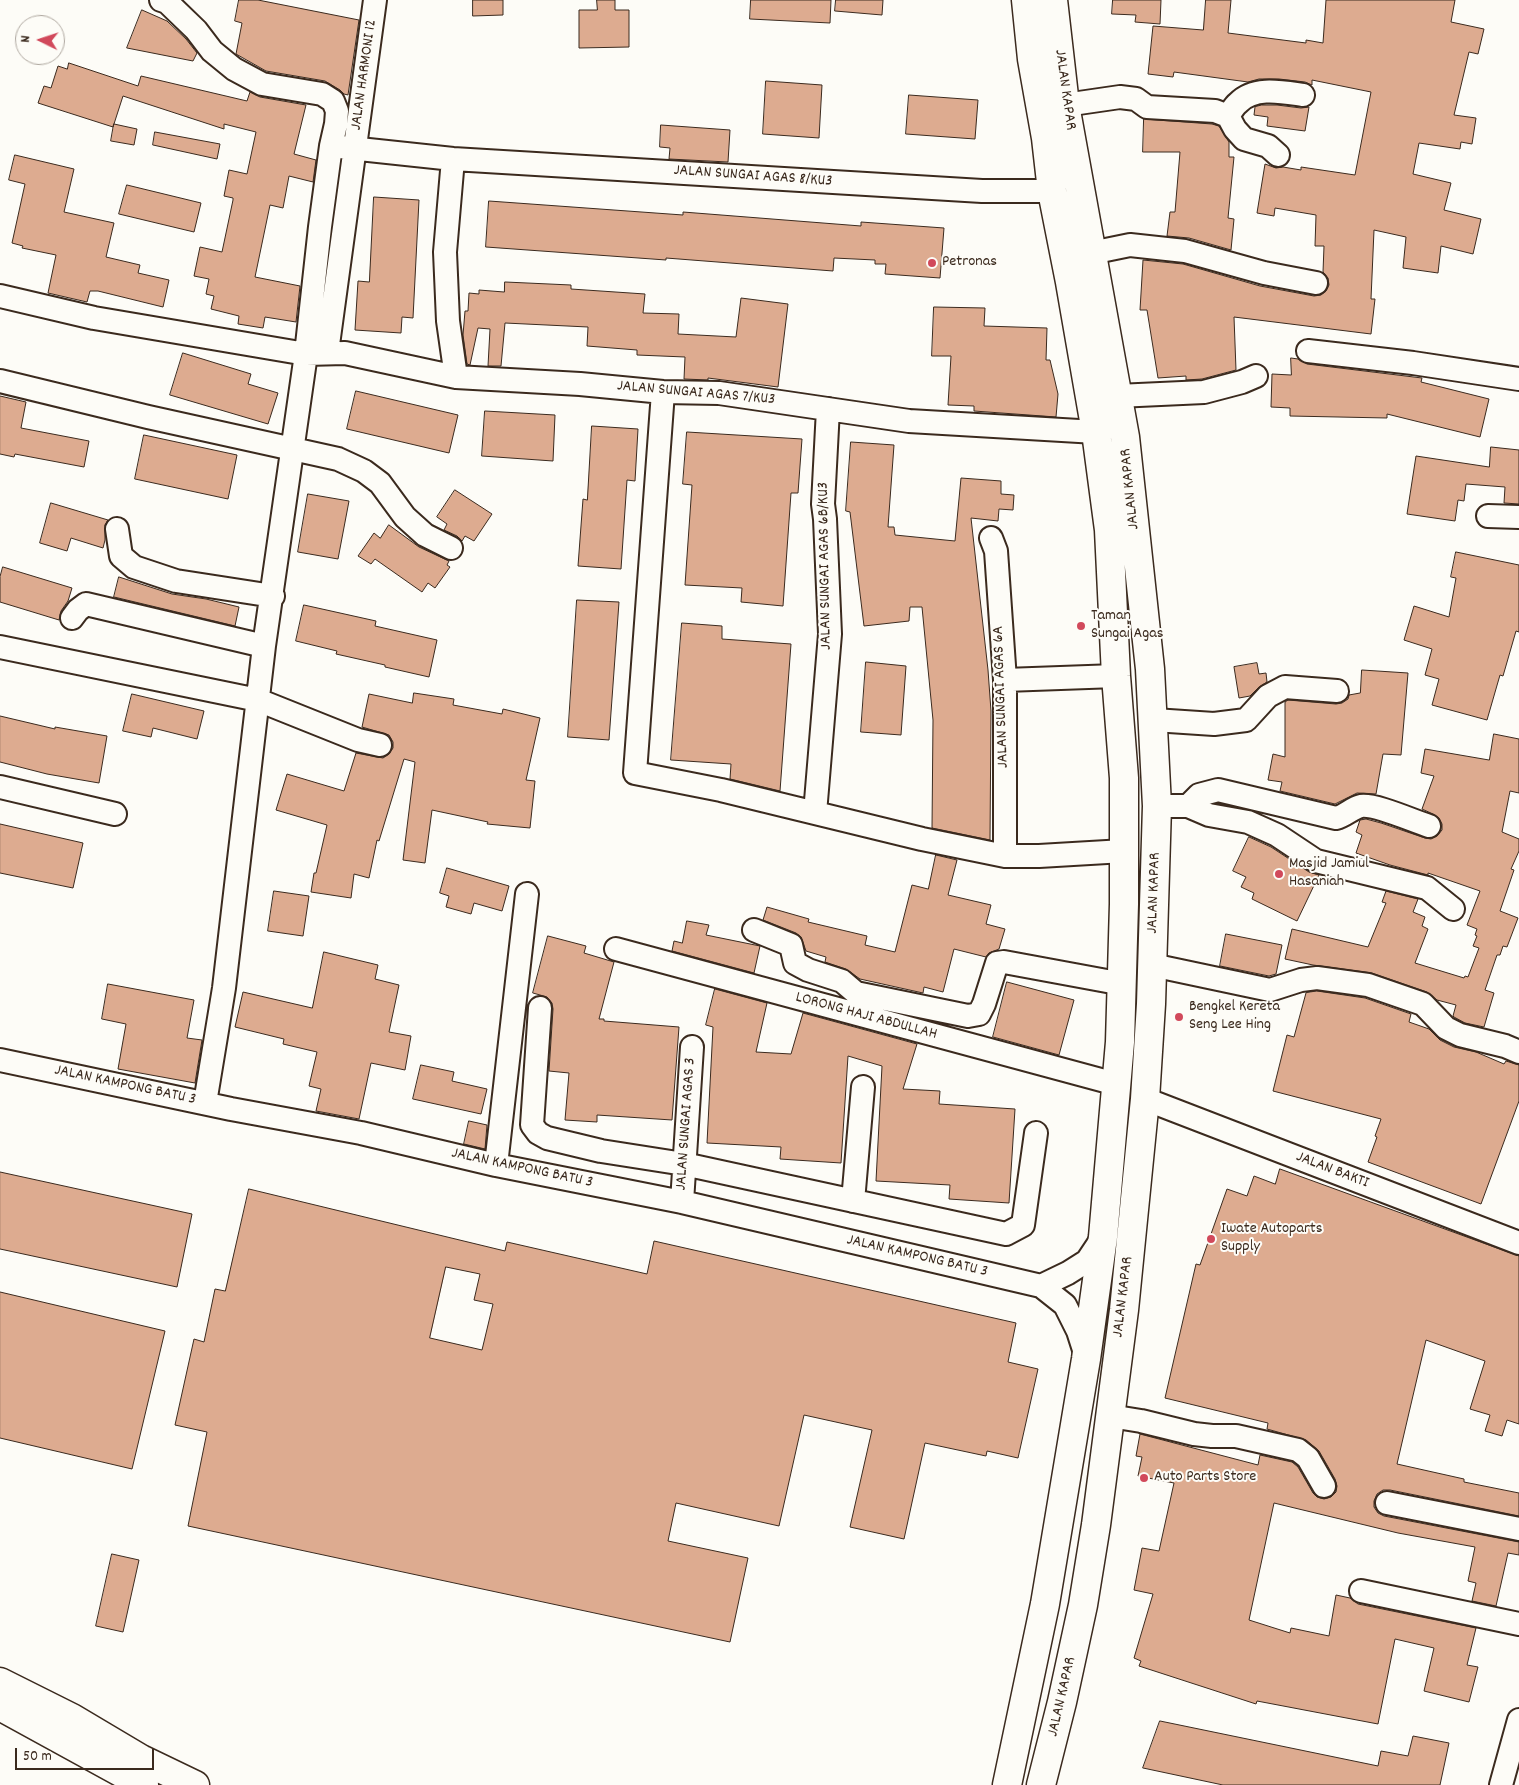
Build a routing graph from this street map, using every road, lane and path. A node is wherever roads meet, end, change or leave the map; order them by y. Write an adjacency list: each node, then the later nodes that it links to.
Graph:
1 (161, 0): 8 (street)
2 (376, 0): 9 (street, JALAN HARMONI 12)
3 (1026, 0): 12 (highway, JALAN KAPAR)
4 (1053, 0): 6 (highway, JALAN KAPAR)
5 (1302, 94): 7 (street)
6 (1065, 105): 7 (street); 13 (highway, JALAN KAPAR)
7 (1228, 116): 10 (street)
8 (331, 146): 9 (street, JALAN SUNGAI AGAS 8/KU3); 17 (street)
9 (354, 149): 11 (street, JALAN SUNGAI AGAS 8/KU3); 17 (street, JALAN HARMONI 12)
10 (1278, 155)
11 (453, 158): 12 (street, JALAN SUNGAI AGAS 8/KU3); 19 (street)
12 (1052, 191): 25 (highway, JALAN KAPAR)
13 (1091, 253): 14 (street); 23 (highway, JALAN KAPAR)
14 (1316, 283)
15 (0, 296): 17 (street, JALAN SUNGAI AGAS 7/KU3)
16 (1308, 351): 20 (street)
17 (316, 353): 19 (street, JALAN SUNGAI AGAS 7/KU3); 26 (street)
18 (1256, 376): 23 (street)
19 (456, 377): 22 (street, JALAN SUNGAI AGAS 7/KU3)
20 (1519, 379)
21 (0, 381): 26 (street)
22 (663, 392): 24 (street, JALAN SUNGAI AGAS 7/KU3); 45 (street)
23 (1117, 396): 40 (highway, JALAN KAPAR)
24 (828, 409): 25 (street, JALAN SUNGAI AGAS 7/KU3); 45 (street, JALAN SUNGAI AGAS 6B/KU3)
25 (1096, 432): 36 (highway, JALAN KAPAR)
26 (292, 448): 31 (street); 32 (street)
27 (1488, 516): 28 (street)
28 (1519, 517)
29 (117, 529): 32 (street)
30 (991, 538): 37 (street, JALAN SUNGAI AGAS 6A)
31 (451, 548)
32 (272, 596): 34 (street)
33 (72, 618): 34 (street)
34 (264, 646): 39 (street)
35 (0, 647): 39 (street)
36 (1116, 676): 37 (street); 48 (highway, JALAN KAPAR)
37 (1005, 680): 49 (street, JALAN SUNGAI AGAS 6A)
38 (1337, 691): 40 (street)
39 (258, 700): 41 (street); 63 (street)
40 (1154, 720): 43 (highway, JALAN KAPAR)
41 (380, 745)
42 (0, 787): 46 (street)
43 (1157, 806): 44 (street); 54 (highway, JALAN KAPAR)
44 (1188, 806): 47 (street); 51 (street)
45 (815, 813): 49 (street)
46 (115, 814)
47 (1429, 826)
48 (1124, 851): 49 (street); 55 (highway, JALAN KAPAR)
49 (1005, 856)
50 (527, 894): 66 (street)
51 (1453, 909)
52 (754, 930): 55 (street)
53 (616, 949): 60 (street, LORONG HAJI ABDULLAH)
54 (1152, 965): 58 (street); 62 (highway, JALAN KAPAR)
55 (1122, 984): 60 (highway, JALAN KAPAR)
56 (540, 1008): 65 (street)
57 (692, 1047): 65 (street, JALAN SUNGAI AGAS 3)
58 (1519, 1052)
59 (0, 1060): 63 (street, JALAN KAMPONG BATU 3)
60 (1116, 1084): 69 (highway, JALAN KAPAR)
61 (863, 1087): 67 (street)
62 (1145, 1099): 70 (street, JALAN BAKTI); 73 (highway, JALAN KAPAR)
63 (205, 1103): 66 (street, JALAN KAMPONG BATU 3)
64 (1036, 1133): 67 (street)
65 (684, 1164): 67 (street); 68 (street, JALAN SUNGAI AGAS 3)
66 (496, 1165): 68 (street, JALAN KAMPONG BATU 3)
67 (853, 1201)
68 (682, 1202): 71 (street, JALAN KAMPONG BATU 3)
69 (1103, 1237): 71 (street); 72 (highway, JALAN KAPAR)
70 (1519, 1243)
71 (1041, 1286): 72 (street)
72 (1086, 1359): 84 (highway, JALAN KAPAR)
73 (1110, 1416): 74 (street); 85 (highway, JALAN KAPAR)
74 (1324, 1486)
75 (1387, 1503): 76 (street)
76 (1519, 1529)
77 (1361, 1592): 78 (street)
78 (1519, 1624)
79 (0, 1682): 83 (highway)
80 (0, 1706): 82 (highway)
81 (1519, 1720): 86 (street)
82 (144, 1785)
83 (195, 1785)
84 (1007, 1785)
85 (1041, 1785)
86 (1500, 1785)

